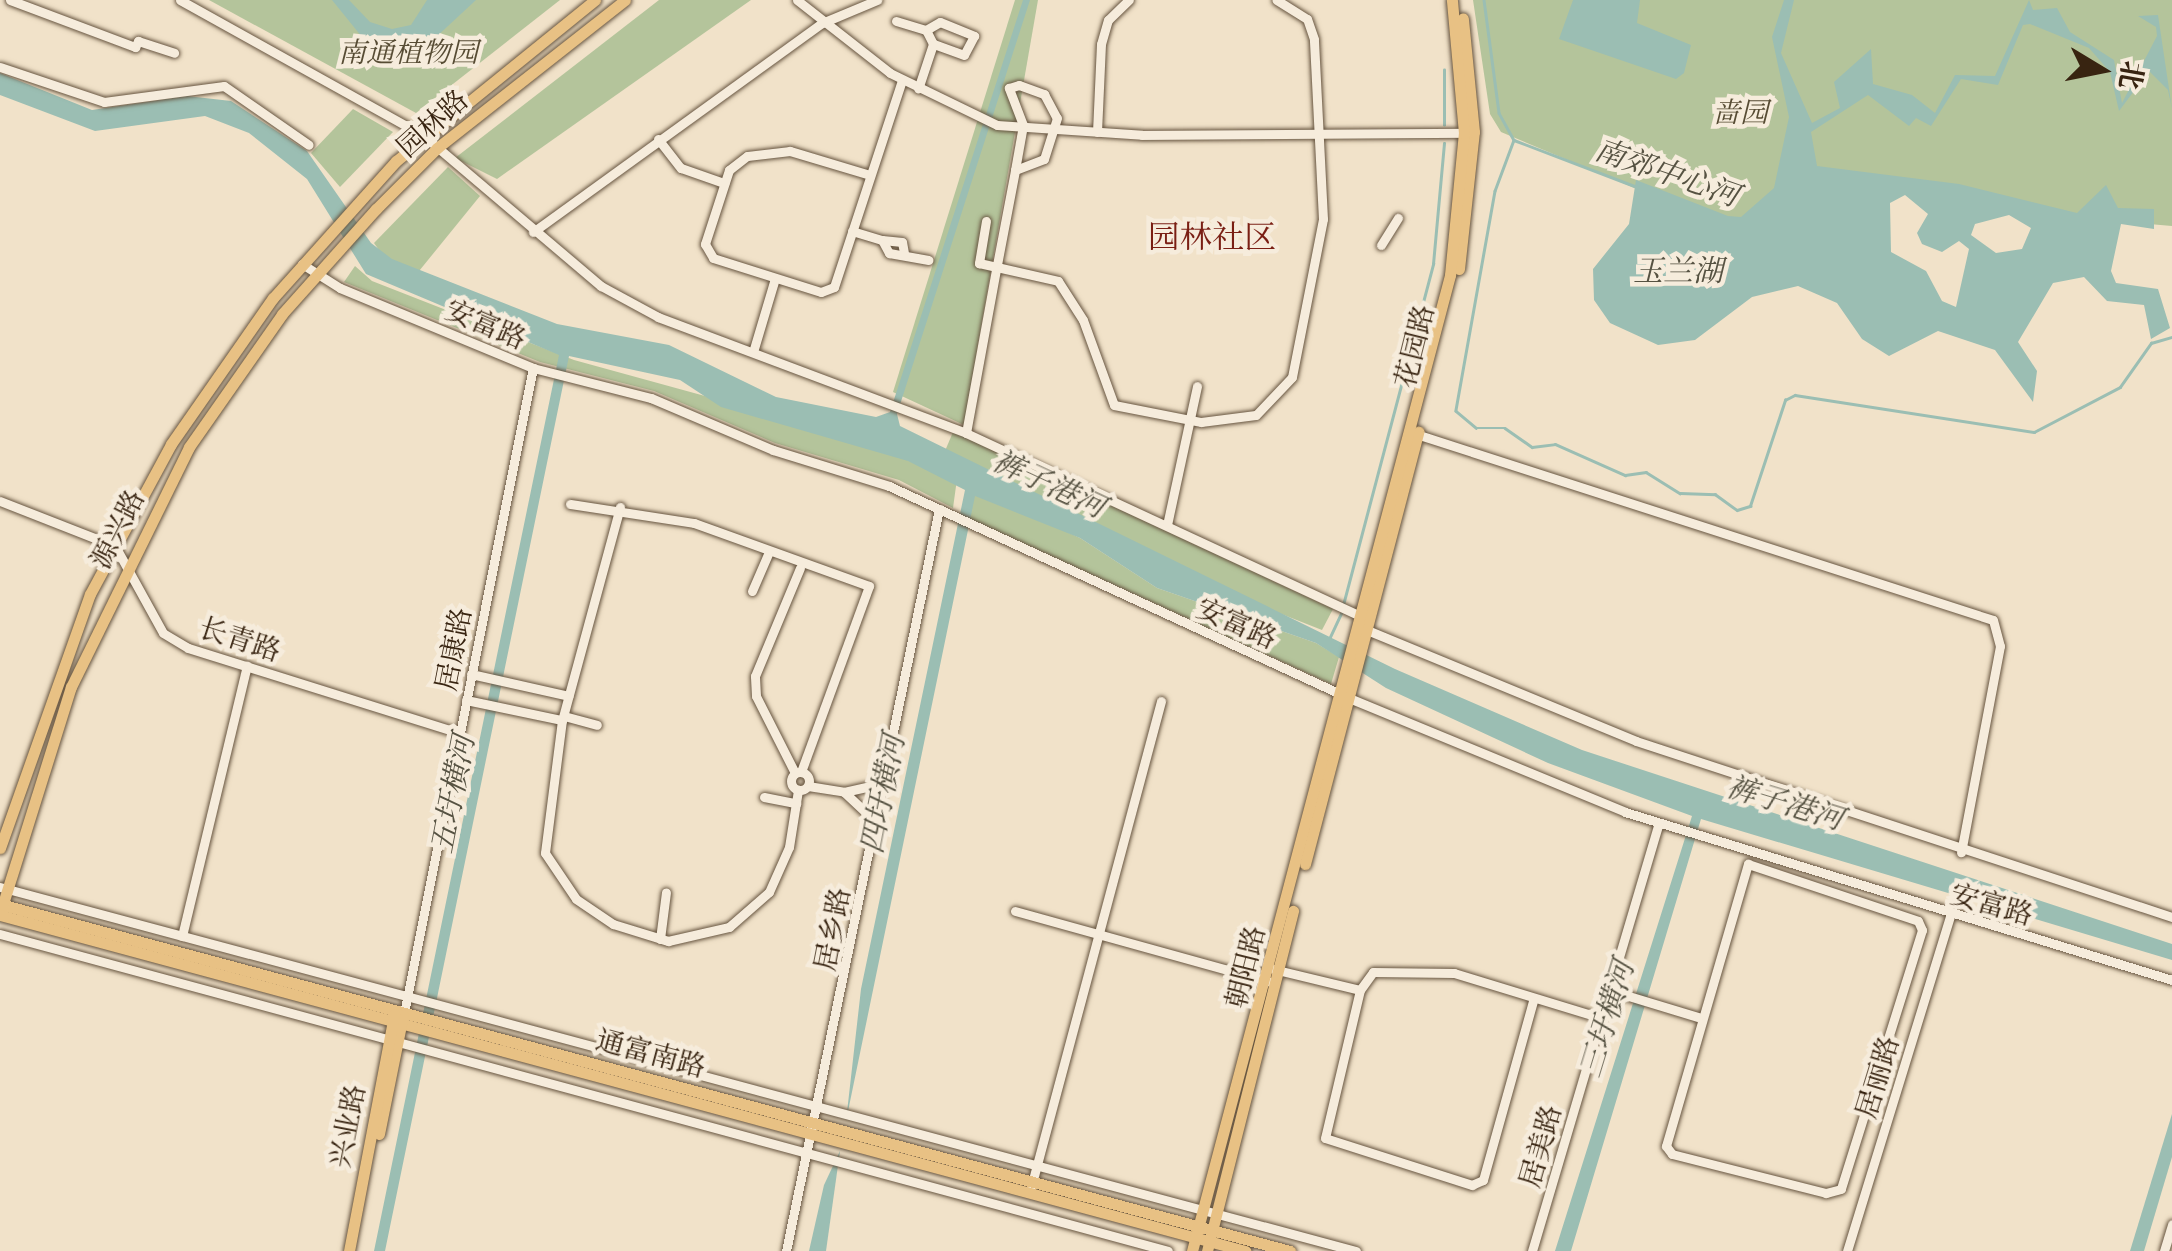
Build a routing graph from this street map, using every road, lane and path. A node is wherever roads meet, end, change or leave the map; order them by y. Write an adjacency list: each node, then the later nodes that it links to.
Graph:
1 (10, 0): 14 (street)
2 (180, 0): 23 (street)
3 (594, 0): 23 (main road, 园林路)
4 (625, 0): 26 (main road, 园林路)
5 (797, 0): 11 (street)
6 (876, 0): 11 (street)
7 (1128, 0): 20 (street)
8 (1277, 0): 22 (street)
9 (1455, 0): 21 (main road, 花园路)
10 (896, 20): 12 (street)
11 (822, 23): 16 (street); 24 (street)
12 (926, 30): 13 (street); 13 (street)
13 (934, 44): 17 (street)
14 (174, 53)
15 (0, 67): 25 (street)
16 (902, 80): 17 (street); 28 (street)
17 (918, 89): 18 (street)
18 (1023, 125): 19 (street); 19 (street); 27 (street)
19 (1056, 129): 20 (street); 27 (street)
20 (1097, 132): 22 (street)
21 (1469, 133): 22 (street); 47 (main road, 花园路)
22 (1322, 134): 45 (street)
23 (424, 136): 26 (street); 30 (main road, 园林路)
24 (658, 139): 29 (street); 35 (street)
25 (309, 145)
26 (437, 148): 31 (main road, 园林路); 35 (street)
27 (1014, 170): 39 (street)
28 (870, 175): 29 (street); 34 (street)
29 (724, 183): 41 (street)
30 (352, 207): 38 (main road, 源兴路)
31 (371, 214): 40 (main road, 源兴路)
32 (1398, 218): 36 (street)
33 (986, 221): 39 (street)
34 (852, 231): 37 (street); 41 (street)
35 (533, 232): 42 (street)
36 (1381, 245)
37 (928, 260)
38 (302, 264): 40 (street, 安富路); 53 (main road, 源兴路)
39 (996, 270): 45 (street); 46 (street)
40 (314, 275): 43 (street, 安富路); 55 (main road, 源兴路)
41 (775, 278): 42 (street)
42 (754, 352): 46 (street)
43 (533, 368): 51 (street, 安富路); 62 (street, 居康路)
44 (1196, 386): 45 (street)
45 (1190, 420): 52 (street)
46 (966, 433): 52 (street)
47 (1414, 434): 58 (main road, 花园路); 59 (main road, 花园路); 79 (street)
48 (0, 500): 53 (street)
49 (570, 504): 50 (street)
50 (620, 506): 54 (street); 63 (street)
51 (938, 509): 64 (street, 安富路); 71 (street, 居乡路)
52 (1168, 524): 58 (street)
53 (115, 546): 55 (street, 长青路); 78 (main road, 源兴路)
54 (768, 554): 56 (street); 57 (street)
55 (126, 564): 61 (street, 长青路); 80 (main road, 源兴路)
56 (800, 568): 70 (street); 70 (street)
57 (752, 592)
58 (1361, 616): 60 (main road, 花园路)
59 (1367, 630): 60 (main road, 花园路); 79 (street)
60 (1359, 642): 64 (main road, 花园路)
61 (247, 666): 69 (street, 长青路); 88 (street)
62 (471, 674): 63 (street); 65 (street, 居康路)
63 (569, 696): 67 (street)
64 (1345, 696): 77 (street, 安富路); 90 (main road, 朝阳路)
65 (466, 700): 67 (street); 69 (street, 居康路)
66 (1161, 701): 86 (street)
67 (563, 718): 68 (street); 89 (street)
68 (597, 725)
69 (459, 734): 94 (street, 居康路)
70 (798, 772): 72 (street); 72 (street)
71 (884, 783): 73 (street); 76 (street, 居乡路)
72 (803, 788): 73 (street); 75 (street)
73 (844, 792): 76 (street)
74 (764, 797): 75 (street)
75 (796, 802): 89 (street)
76 (876, 822): 100 (street, 居乡路)
77 (1659, 823): 84 (street, 安富路); 93 (street, 居美路)
78 (0, 848)
79 (1961, 852): 85 (street)
80 (3, 888): 82 (main road, 源兴路); 88 (street)
81 (666, 892): 89 (street)
82 (0, 911): 96 (main road, 通富南路)
83 (1015, 911): 86 (street)
84 (1950, 916): 91 (street, 安富路); 115 (street, 居丽路)
85 (2172, 917)
86 (1098, 933): 90 (street); 103 (street)
87 (0, 934): 99 (street)
88 (182, 936): 94 (street)
89 (660, 939)
90 (1273, 976): 92 (street); 105 (main road, 朝阳路)
91 (2172, 980)
92 (1360, 990): 95 (street); 95 (street)
93 (1608, 990): 97 (street); 98 (street, 居美路)
94 (404, 996): 96 (street, 居康路); 100 (street)
95 (1533, 1001): 98 (street)
96 (398, 1016): 99 (main road, 兴业路); 101 (main road, 通富南路)
97 (1698, 1016): 97 (street)
98 (1601, 1018): 114 (street, 居美路)
99 (393, 1043): 102 (street); 108 (main road, 兴业路)
100 (818, 1106): 101 (street, 居乡路); 103 (street)
101 (814, 1128): 102 (street, 居乡路); 104 (main road, 通富南路)
102 (808, 1154): 109 (street, 居乡路); 110 (street)
103 (1036, 1164): 104 (street); 105 (street)
104 (1030, 1188): 107 (main road, 通富南路)
105 (1210, 1212): 107 (main road, 朝阳路); 113 (street)
106 (2172, 1224): 116 (street)
107 (1203, 1240): 111 (main road, 通富南路); 112 (main road, 通富南路)
108 (352, 1251)
109 (786, 1251)
110 (1168, 1251)
111 (1246, 1251)
112 (1290, 1251)
113 (1356, 1251)
114 (1532, 1251)
115 (1847, 1251)
116 (2164, 1251)

